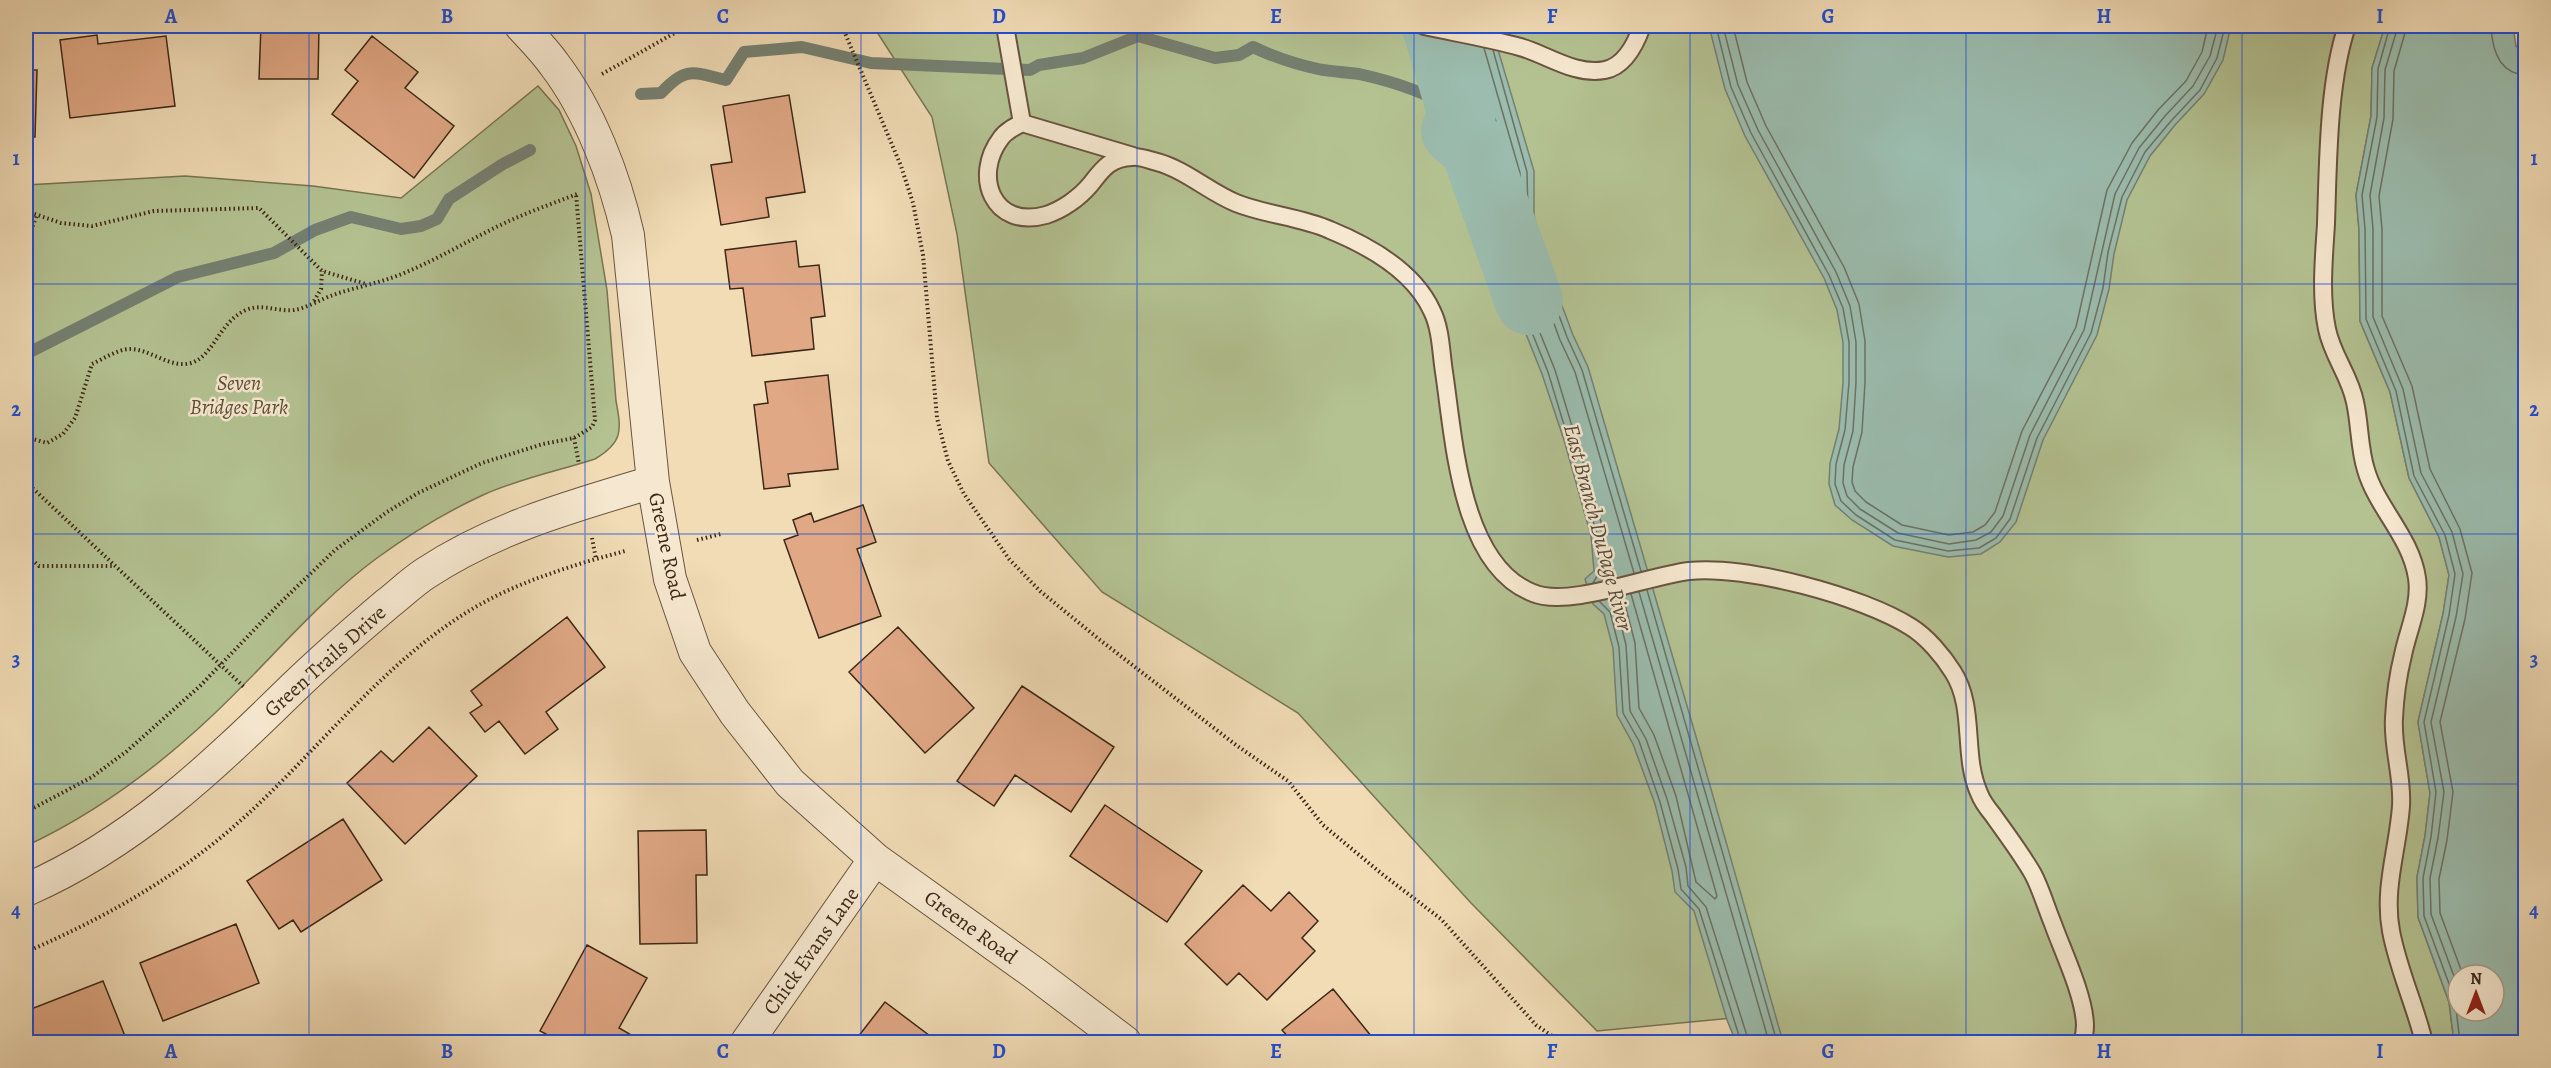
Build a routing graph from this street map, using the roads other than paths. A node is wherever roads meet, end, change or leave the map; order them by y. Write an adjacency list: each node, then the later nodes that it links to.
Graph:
1 (521, 26): 8 (street, Greene Road)
2 (1005, 26): 6 (lane)
3 (1424, 26): 4 (lane)
4 (1642, 26)
5 (2347, 26): 14 (lane)
6 (1022, 123): 7 (lane); 7 (lane)
7 (1134, 156): 13 (lane)
8 (653, 482): 9 (street, Greene Road); 10 (street, Green Trails Drive)
9 (875, 859): 11 (street, Chick Evans Lane); 12 (street, Greene Road)
10 (26, 890)
11 (747, 1042)
12 (1125, 1042)
13 (2082, 1042)
14 (2424, 1042)

